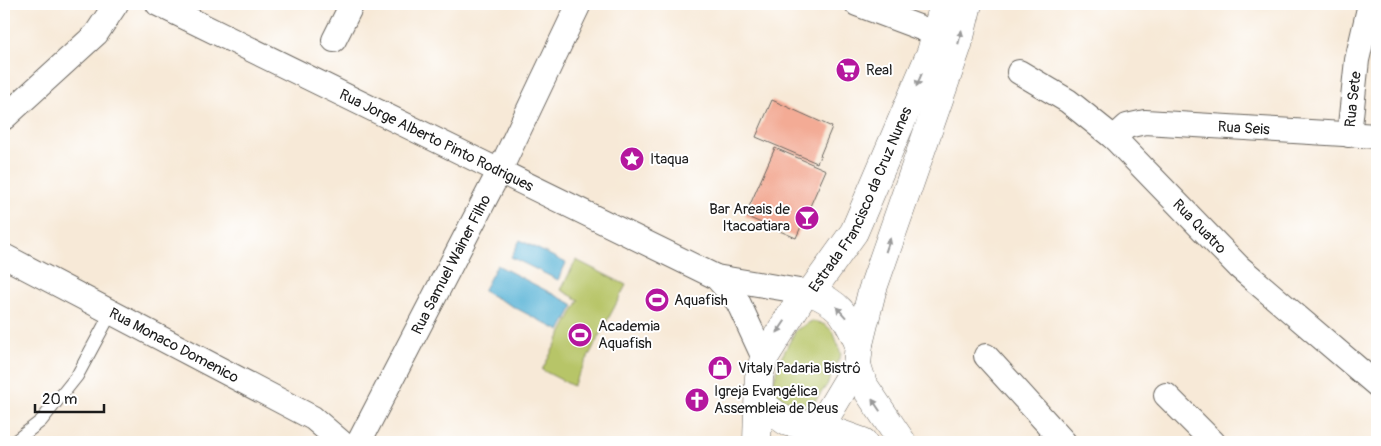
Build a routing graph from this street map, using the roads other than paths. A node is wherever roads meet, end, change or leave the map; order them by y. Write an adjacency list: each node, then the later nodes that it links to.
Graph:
1 (116, 4): 12 (street)
2 (158, 4): 16 (street, Rua Jorge Alberto Pinto Rodrigues)
3 (352, 4): 10 (street)
4 (579, 4): 16 (street, Rua Samuel Wainer Filho)
5 (857, 4): 9 (street)
6 (944, 4): 9 (street, Estrada Francisco da Cruz Nunes)
7 (968, 4): 21 (street, Estrada Francisco da Cruz Nunes, one-way to 7)
8 (1370, 4): 13 (street, Rua Sete)
9 (937, 34): 19 (street, Estrada Francisco da Cruz Nunes, one-way to 19)
10 (334, 40)
11 (1019, 72): 15 (street, Rua Quatro)
12 (4, 118)
13 (1349, 135): 14 (street, Rua Seis); 15 (street, Rua Seis)
14 (1377, 136)
15 (1114, 138): 24 (street, Rua Quatro)
16 (499, 172): 18 (street, Rua Jorge Alberto Pinto Rodrigues); 30 (street, Rua Samuel Wainer Filho)
17 (4, 256): 20 (street, Rua Monaco Domenico)
18 (716, 277): 19 (street, Rua Jorge Alberto Pinto Rodrigues); 23 (street, Rua Jorge Alberto Pinto Rodrigues)
19 (808, 292): 21 (street, one-way to 19); 23 (street, Estrada Francisco da Cruz Nunes, one-way to 23)
20 (112, 311): 28 (lane); 29 (street, Rua Monaco Domenico)
21 (858, 354): 27 (street, Estrada Francisco da Cruz Nunes); 33 (street, one-way to 21)
22 (986, 356): 34 (street)
23 (764, 358): 26 (street, Estrada Francisco da Cruz Nunes)
24 (1377, 385)
25 (1166, 396): 35 (street)
26 (760, 403): 27 (street); 31 (street, Estrada Francisco da Cruz Nunes)
27 (818, 430): 32 (street)
28 (14, 442)
29 (341, 442)
30 (359, 442)
31 (757, 442)
32 (863, 442)
33 (902, 442)
34 (1064, 442)
35 (1213, 442)

